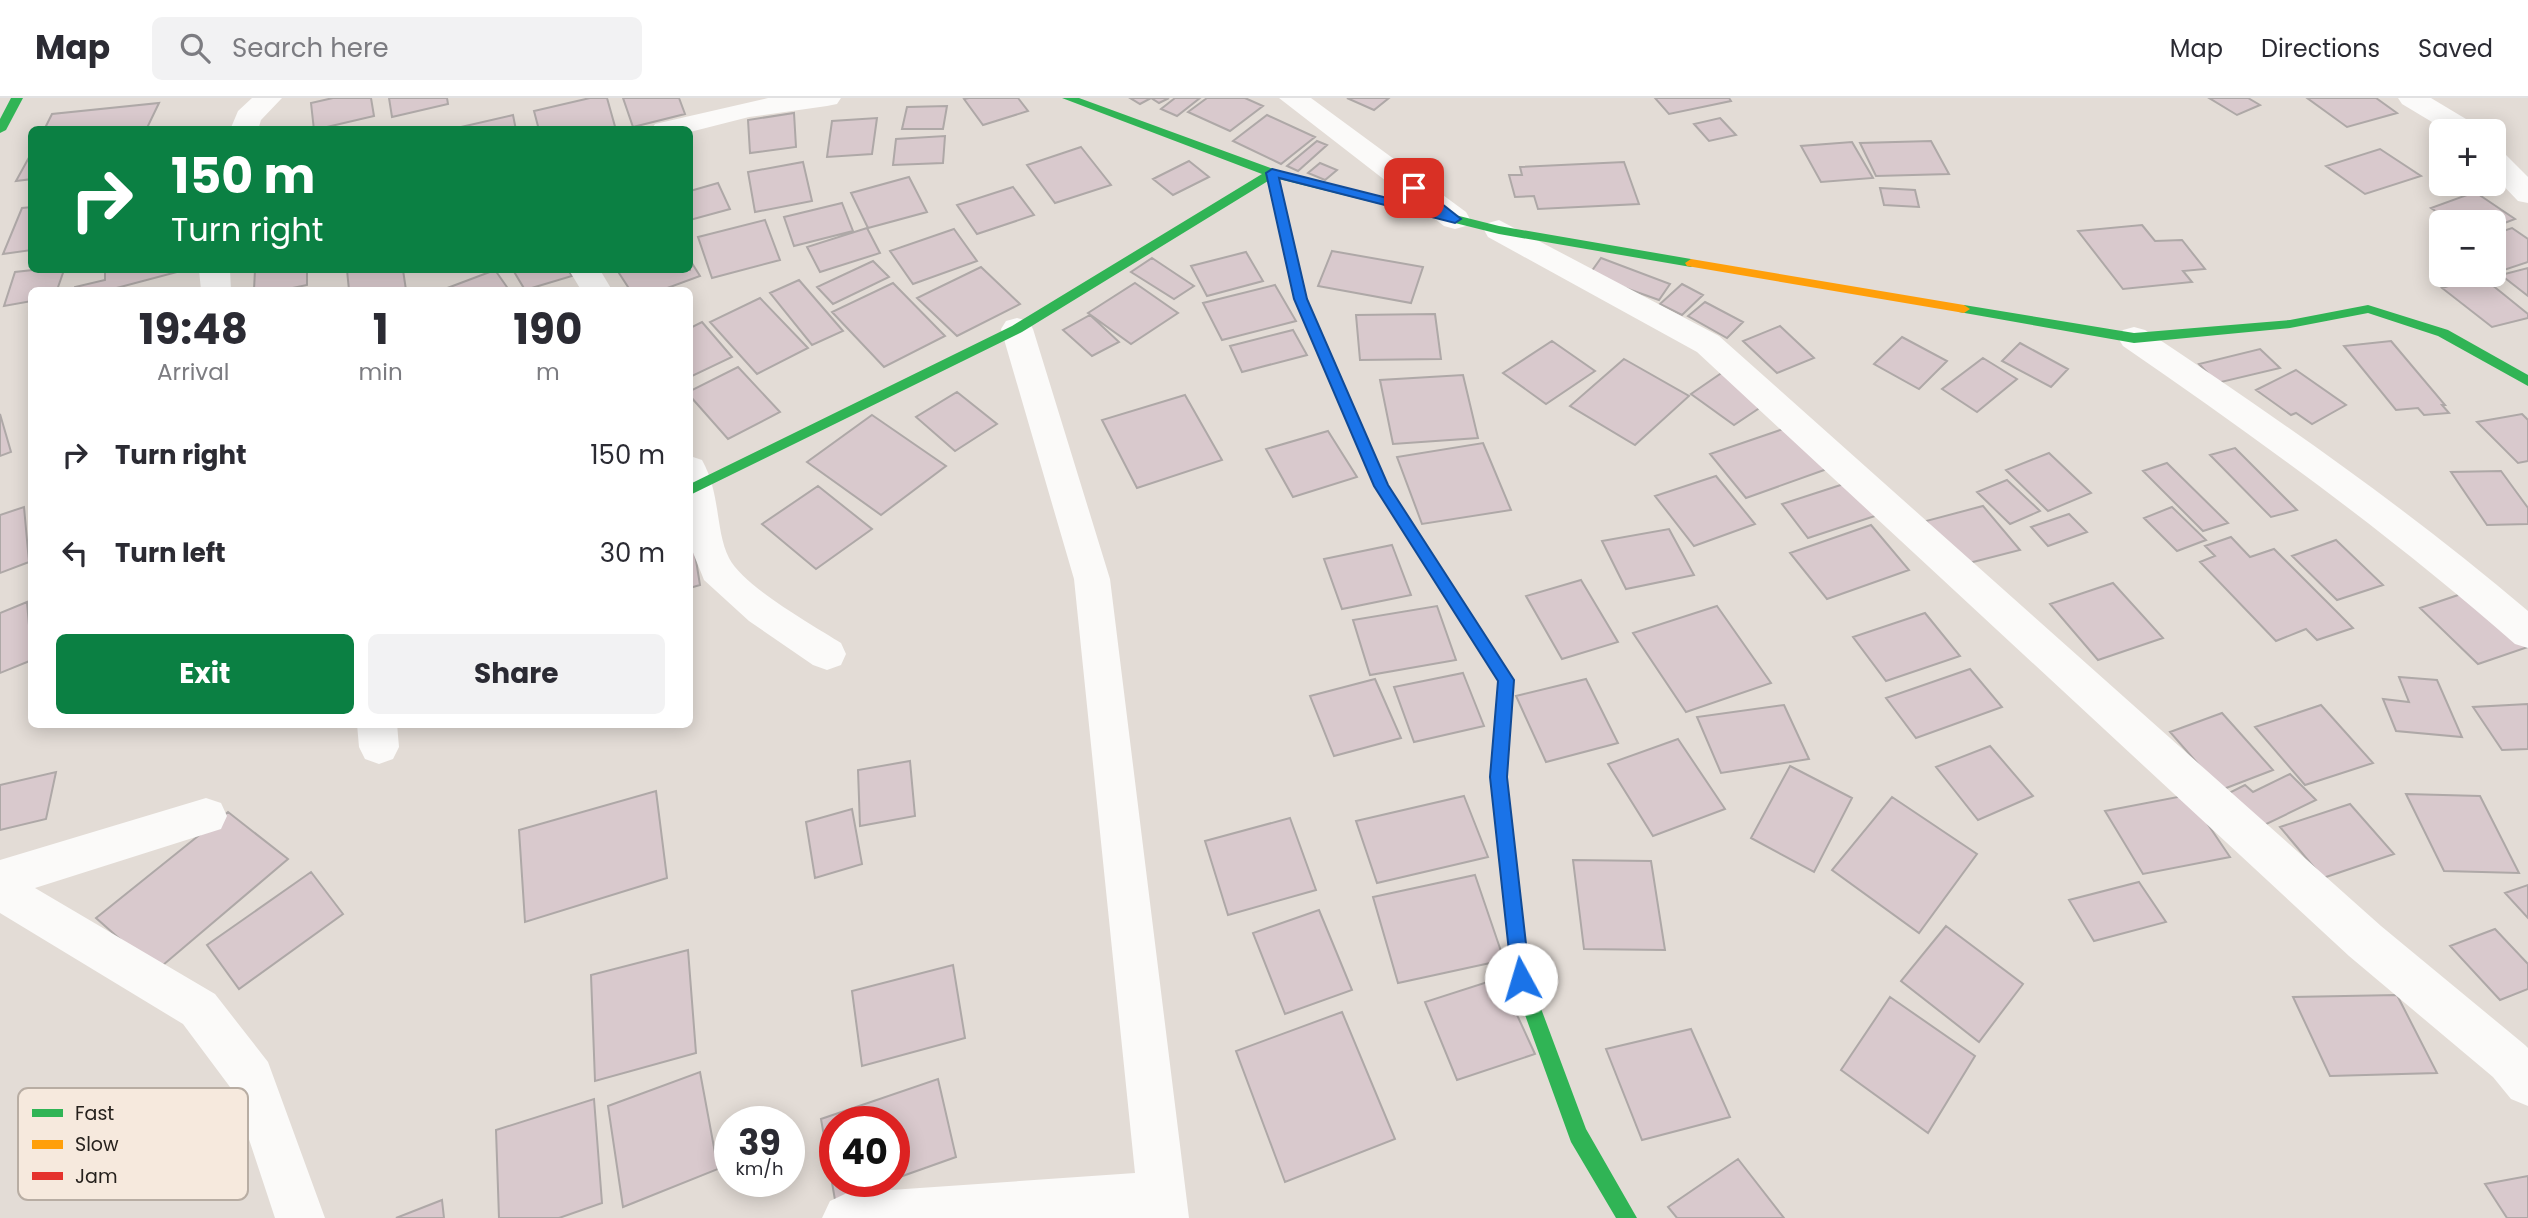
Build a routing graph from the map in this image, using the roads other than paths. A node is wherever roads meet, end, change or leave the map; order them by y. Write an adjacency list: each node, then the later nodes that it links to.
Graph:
1 (17, 98): 10 (street)
2 (268, 98): 8 (street)
3 (827, 98): 9 (street)
4 (1069, 98): 12 (street)
5 (1293, 98): 14 (street)
6 (2412, 98): 7 (street)
7 (2446, 119)
8 (245, 126)
9 (681, 126)
10 (0, 130)
11 (2506, 171): 13 (street)
12 (1272, 173): 14 (street); 16 (street); 30 (street)
13 (2528, 194)
14 (1455, 219): 15 (street)
15 (1499, 230): 17 (street); 26 (street)
16 (1017, 329): 19 (street); 27 (street)
17 (2134, 338): 18 (street); 21 (street)
18 (2528, 381)
19 (693, 481)
20 (693, 485): 22 (street)
21 (2528, 633)
22 (827, 654)
23 (206, 816): 24 (street)
24 (0, 879)
25 (0, 890): 28 (street)
26 (2528, 1083)
27 (1162, 1207): 29 (street)
28 (300, 1218)
29 (847, 1218)
30 (1627, 1218)

